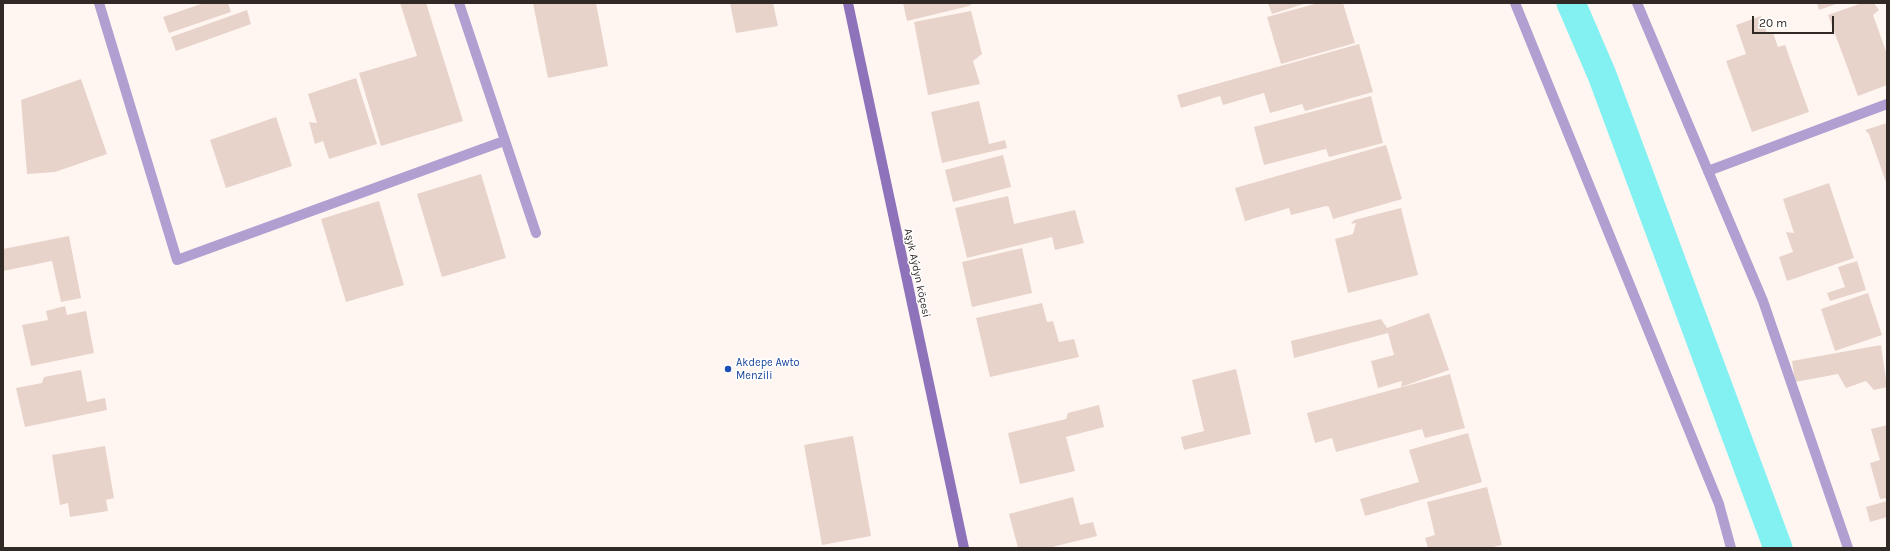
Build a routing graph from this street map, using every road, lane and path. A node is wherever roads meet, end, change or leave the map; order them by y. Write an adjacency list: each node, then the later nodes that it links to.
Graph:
1 (99, 3): 7 (street)
2 (458, 3): 7 (street)
3 (848, 3): 10 (main road, Aşyk Aýdyn köçesi)
4 (1515, 3): 11 (street)
5 (1637, 3): 8 (street)
6 (1887, 104): 8 (street)
7 (504, 141): 9 (street)
8 (1708, 171): 12 (street)
9 (536, 234)
10 (964, 548)
11 (1731, 548)
12 (1848, 548)

